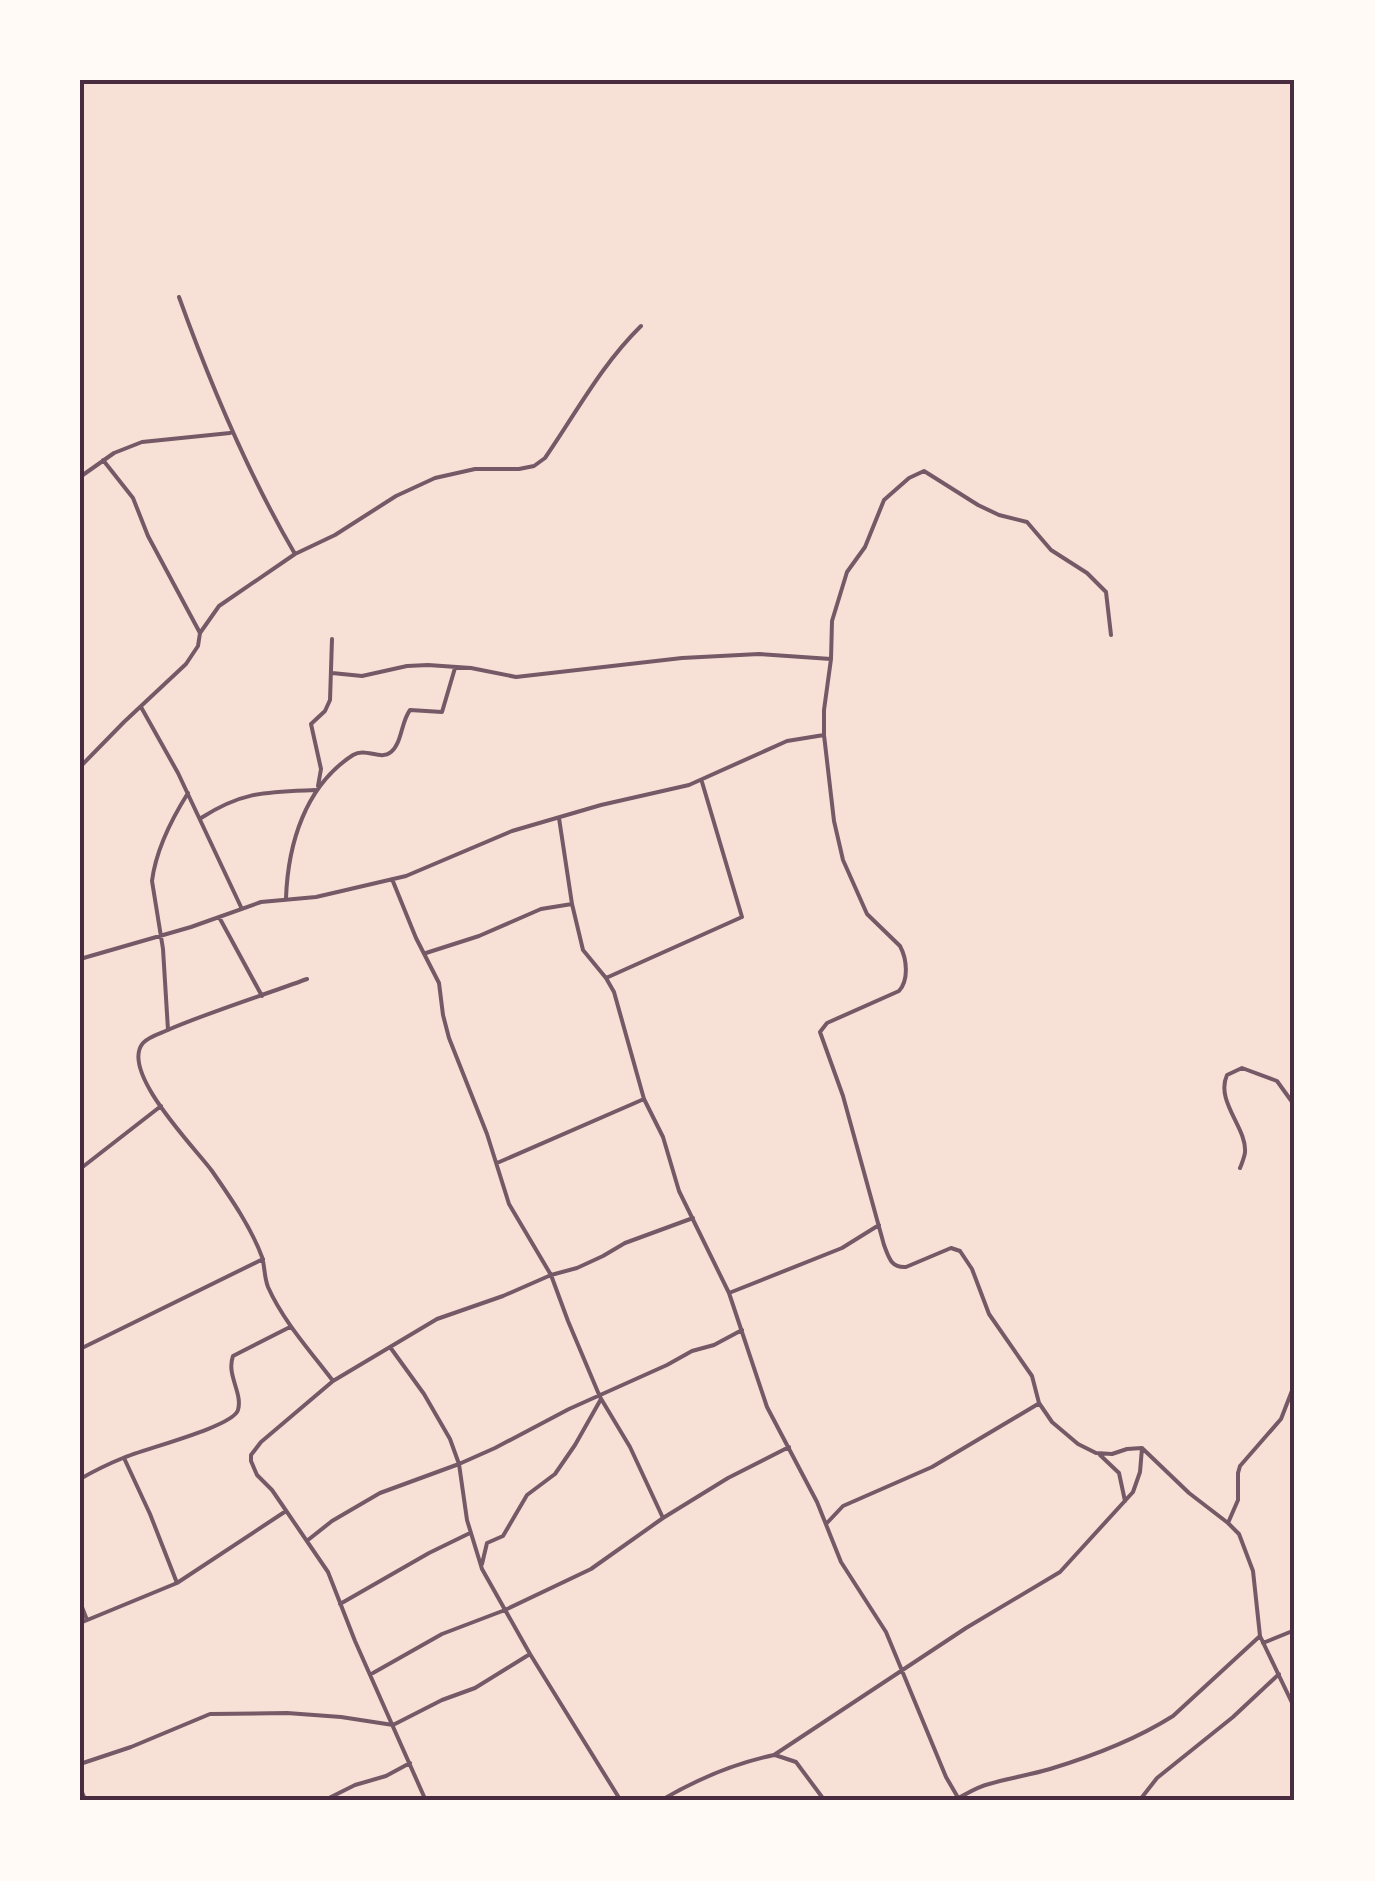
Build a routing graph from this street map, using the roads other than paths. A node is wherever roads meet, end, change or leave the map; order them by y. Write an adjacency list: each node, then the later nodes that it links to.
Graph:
1 (178, 297): 3 (street)
2 (641, 326): 6 (street)
3 (232, 432): 4 (street); 6 (street)
4 (104, 460): 5 (street); 7 (street)
5 (80, 477)
6 (295, 554): 7 (street)
7 (200, 632): 13 (street)
8 (1111, 636): 10 (street)
9 (332, 639): 12 (street)
10 (831, 659): 11 (street); 14 (street)
11 (455, 666): 12 (street); 17 (street)
12 (332, 673): 17 (street)
13 (141, 707): 15 (street); 18 (street)
14 (824, 735): 16 (street); 40 (street)
15 (80, 767)
16 (702, 780): 20 (street); 29 (street)
17 (317, 788): 19 (street); 22 (street)
18 (188, 793): 19 (street); 26 (street)
19 (200, 818): 24 (street)
20 (559, 818): 21 (street); 23 (street)
21 (392, 879): 22 (street); 27 (street)
22 (286, 898): 24 (street)
23 (572, 904): 27 (street); 29 (street)
24 (241, 908): 25 (street)
25 (218, 917): 26 (street); 31 (street)
26 (162, 934): 28 (street); 32 (street)
27 (424, 954): 36 (street)
28 (80, 958)
29 (606, 978): 33 (street)
30 (306, 979): 31 (street)
31 (262, 996): 32 (street)
32 (168, 1030): 34 (street)
33 (644, 1100): 36 (street); 39 (street)
34 (161, 1106): 38 (street); 41 (street)
35 (1295, 1106): 37 (street)
36 (496, 1164): 42 (street)
37 (1240, 1168)
38 (80, 1169)
39 (693, 1218): 42 (street); 43 (street)
40 (879, 1224): 43 (street); 51 (street)
41 (262, 1259): 44 (street); 47 (street)
42 (551, 1274): 46 (street); 50 (street)
43 (729, 1293): 45 (street)
44 (292, 1326): 48 (street); 55 (street)
45 (742, 1330): 50 (street); 52 (street)
46 (390, 1347): 48 (street); 56 (street)
47 (80, 1350)
48 (333, 1382): 59 (street)
49 (1295, 1383): 61 (street)
50 (600, 1398): 56 (street); 60 (street); 65 (street)
51 (1040, 1403): 54 (street); 62 (street)
52 (789, 1447): 60 (street); 62 (street)
53 (1142, 1448): 54 (street); 58 (street); 61 (street)
54 (1096, 1452): 58 (street)
55 (123, 1457): 57 (street); 66 (street)
56 (459, 1464): 63 (street); 64 (street)
57 (80, 1479)
58 (1125, 1502): 76 (street)
59 (286, 1511): 64 (street); 66 (street)
60 (663, 1518): 69 (street)
61 (1228, 1523): 73 (street)
62 (826, 1524): 76 (street)
63 (470, 1533): 65 (street); 68 (street)
64 (308, 1540): 68 (street)
65 (482, 1569): 69 (street)
66 (177, 1583): 70 (street)
67 (80, 1602): 70 (street)
68 (340, 1604): 78 (street)
69 (504, 1610): 75 (street); 78 (street)
70 (88, 1620): 71 (street)
71 (80, 1623)
72 (1295, 1630): 74 (street)
73 (1260, 1636): 74 (street); 85 (street)
74 (1263, 1643): 77 (street)
75 (530, 1654): 80 (street); 89 (street)
76 (900, 1670): 81 (street); 85 (street)
77 (1279, 1674): 79 (street); 92 (street)
78 (371, 1675): 80 (street)
79 (1295, 1709)
80 (393, 1725): 82 (street); 83 (street)
81 (774, 1755): 90 (street); 91 (street)
82 (410, 1763): 87 (street); 88 (street)
83 (80, 1764)
84 (80, 1788): 86 (street)
85 (957, 1800)
86 (86, 1801)
87 (323, 1801)
88 (426, 1801)
89 (620, 1801)
90 (660, 1801)
91 (825, 1801)
92 (1139, 1801)

